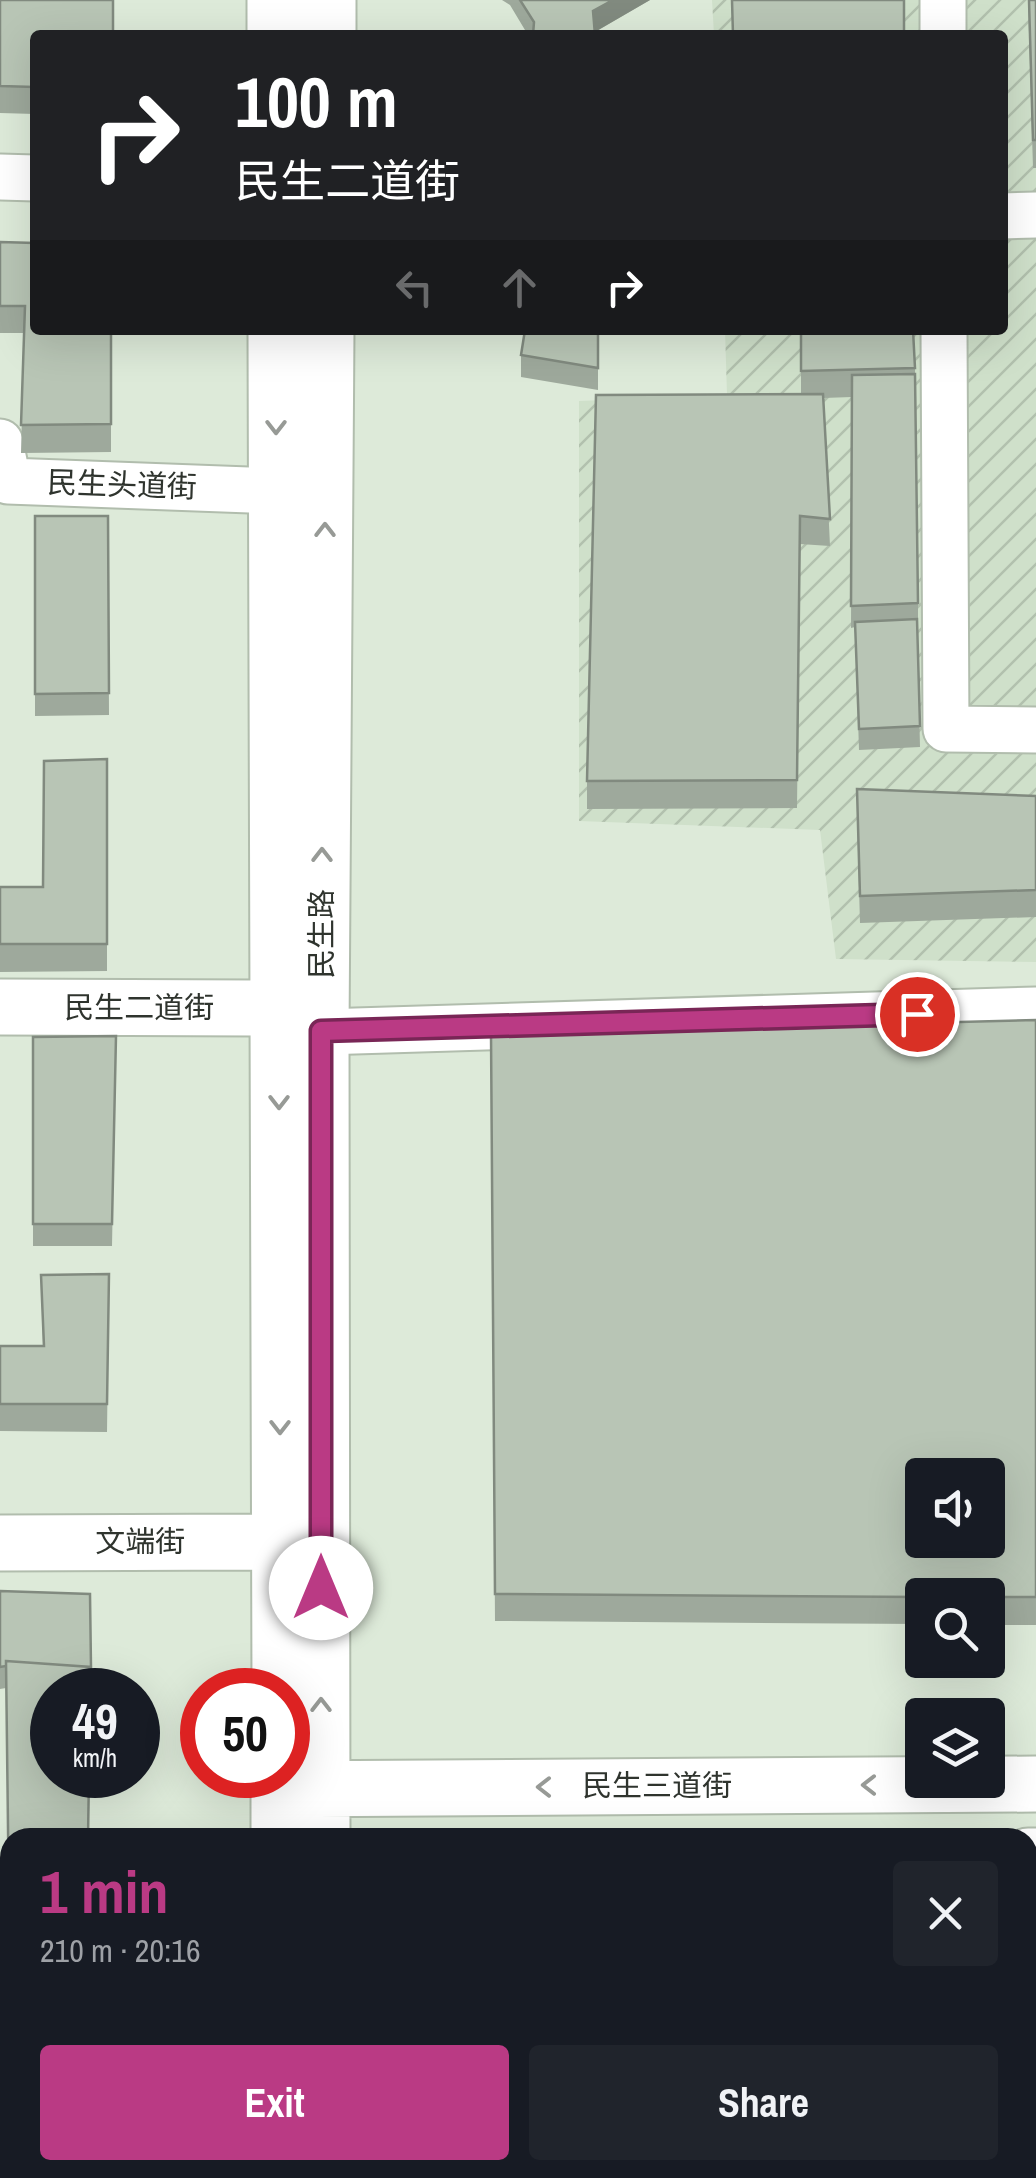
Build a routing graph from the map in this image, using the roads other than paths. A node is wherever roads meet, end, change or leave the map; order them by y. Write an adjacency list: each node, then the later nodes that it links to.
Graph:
1 (274, 0): 4 (main road)
2 (328, 0): 5 (main road)
3 (943, 0): 6 (street)
4 (274, 30)
5 (328, 30)
6 (943, 30)
7 (0, 177): 8 (street)
8 (30, 178)
9 (1036, 215): 10 (street)
10 (1008, 216)
11 (276, 335): 15 (main road, 民生路, one-way to 15)
12 (326, 335): 19 (main road, 民生路, one-way to 12)
13 (944, 335): 16 (street)
14 (0, 442): 15 (street, 民生头道街)
15 (276, 491): 19 (main road, 民生路)
16 (1036, 730)
17 (0, 1008): 19 (main road, 民生二道街)
18 (1036, 1010): 19 (street, 民生二道街)
19 (292, 1024): 20 (main road, 民生路, one-way to 20); 24 (main road, 民生路, one-way to 19)
20 (281, 1542): 21 (main road, 文端街); 22 (main road, 民生路)
21 (0, 1543)
22 (280, 1668)
23 (1036, 1784): 24 (main road, 民生三道街, one-way to 24)
24 (296, 1805)

